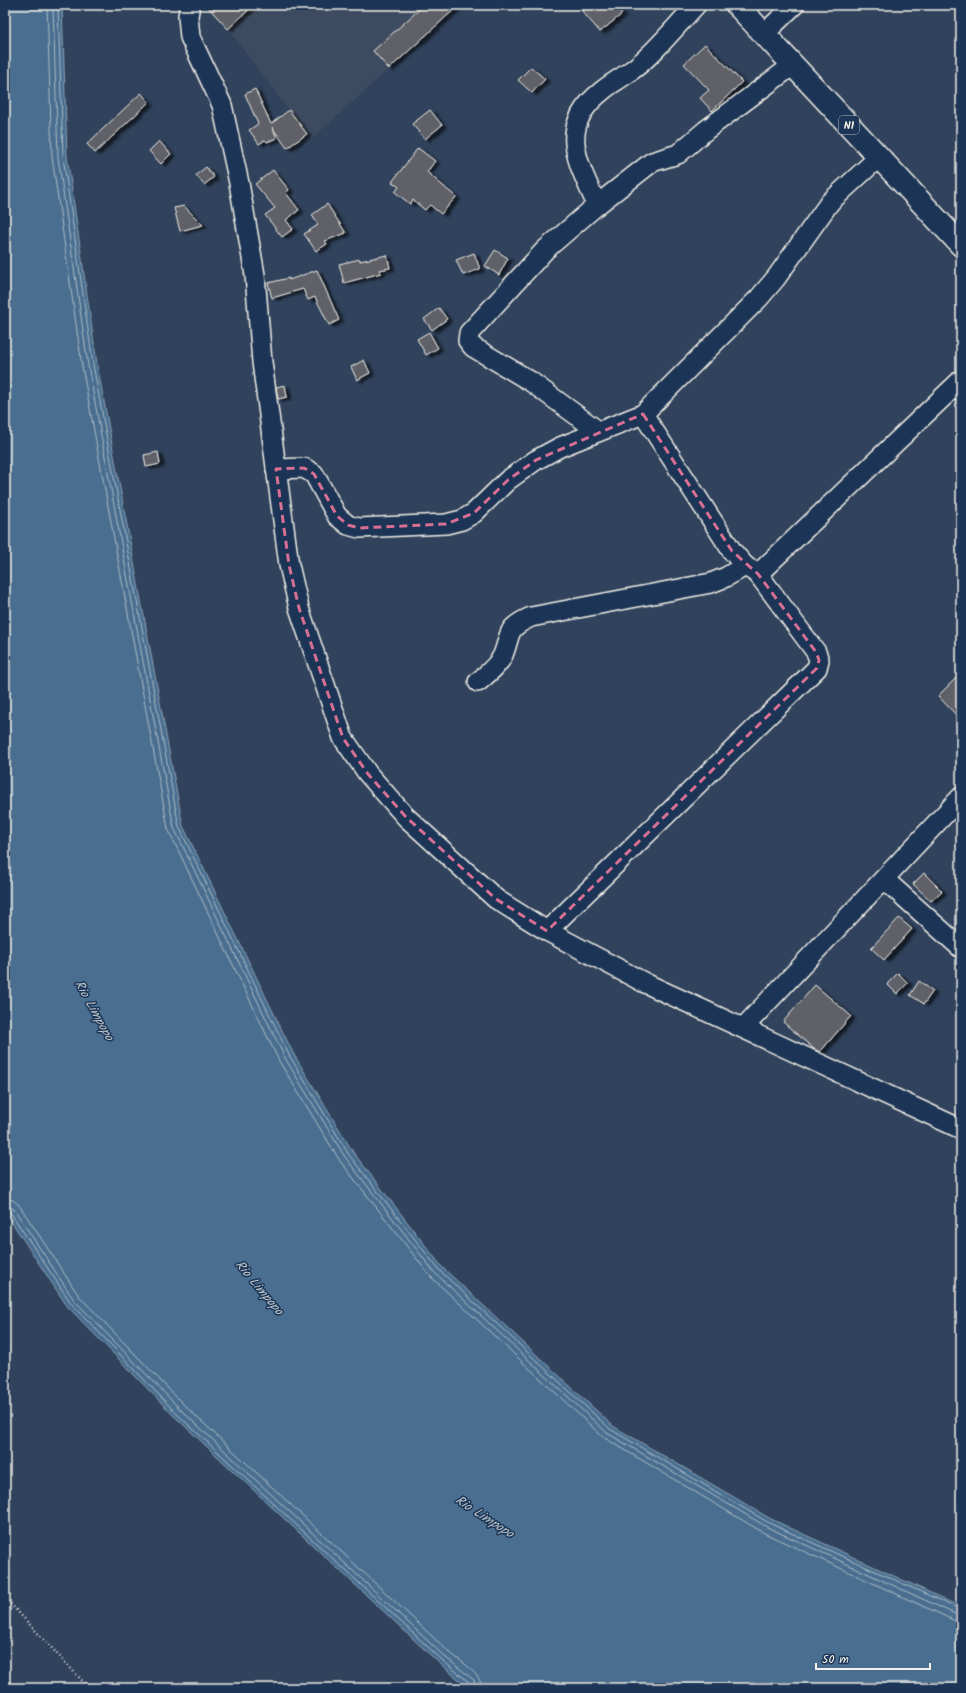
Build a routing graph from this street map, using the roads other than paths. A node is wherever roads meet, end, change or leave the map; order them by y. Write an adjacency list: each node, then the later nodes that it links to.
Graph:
1 (190, 5): 13 (street)
2 (696, 5): 8 (street)
3 (737, 5): 5 (highway, N1)
4 (794, 5): 5 (street)
5 (764, 34): 6 (highway, N1)
6 (793, 65): 7 (highway, N1); 8 (street)
7 (879, 157): 9 (highway, N1); 11 (street)
8 (597, 205): 12 (street)
9 (961, 245)
10 (961, 380): 14 (street)
11 (643, 414): 12 (street); 14 (street)
12 (598, 432): 13 (street)
13 (276, 469): 18 (street)
14 (751, 570): 15 (street); 18 (street)
15 (478, 682)
16 (961, 797): 17 (street)
17 (884, 878): 19 (street); 20 (street)
18 (547, 931): 20 (street)
19 (961, 948)
20 (743, 1028): 21 (street)
21 (961, 1129)

